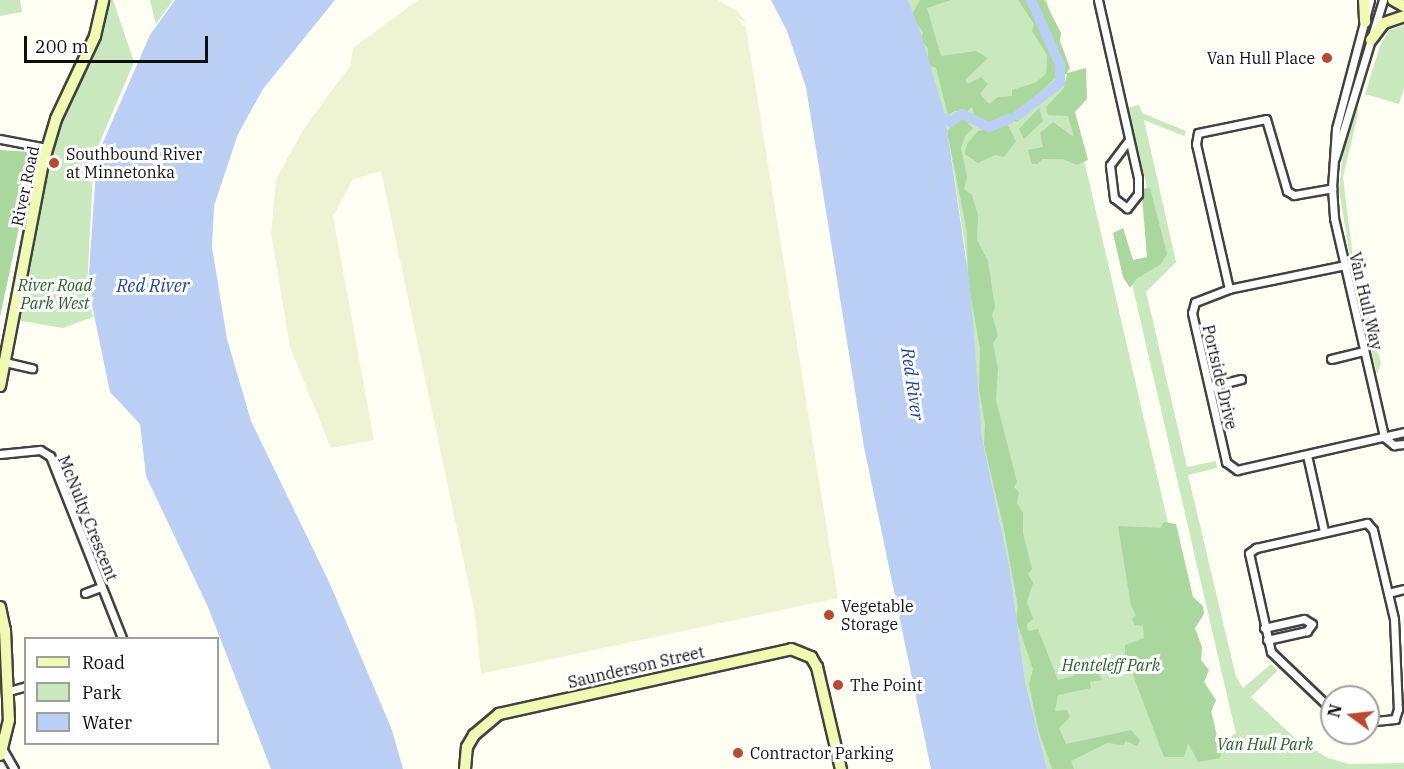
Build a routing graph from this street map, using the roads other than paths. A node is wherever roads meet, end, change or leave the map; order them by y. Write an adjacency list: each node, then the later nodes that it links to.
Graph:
1 (103, 0): 14 (street, River Road)
2 (1098, 0): 13 (street)
3 (1393, 0): 6 (street)
4 (1368, 2): 8 (street)
5 (1382, 2): 9 (street, Van Hull Way)
6 (1404, 6)
7 (1404, 16): 9 (street)
8 (1365, 22): 10 (street, Van Hull Way)
9 (1371, 40): 11 (street, Van Hull Way)
10 (1351, 68): 11 (street); 15 (street, Van Hull Way)
11 (1361, 74): 15 (street, Van Hull Way)
12 (0, 139): 14 (street)
13 (1129, 141): 13 (street)
14 (47, 148): 22 (street, River Road)
15 (1332, 169): 16 (street, Van Hull Way)
16 (1332, 188): 18 (street, Van Hull Way); 19 (street)
17 (1360, 262): 18 (street, Portside Drive)
18 (1345, 266): 19 (street, Portside Drive); 20 (street, Van Hull Way)
19 (1229, 289): 26 (street, Portside Drive)
20 (1364, 351): 21 (street); 28 (street, Van Hull Way)
21 (1331, 359)
22 (5, 362): 23 (street); 25 (street, River Road)
23 (32, 368)
24 (1241, 379): 26 (street)
25 (0, 387)
26 (1209, 387): 31 (street, Portside Drive)
27 (1404, 432): 28 (street, Portside Drive)
28 (1384, 436): 29 (street); 31 (street, Portside Drive)
29 (1404, 444)
30 (0, 454): 33 (street, McNulty Crescent)
31 (1307, 455): 32 (street)
32 (1324, 531): 35 (street); 38 (street)
33 (101, 587): 36 (street); 39 (street, McNulty Crescent)
34 (1404, 589): 35 (street)
35 (1388, 592): 44 (street)
36 (85, 593)
37 (0, 606): 42 (street)
38 (1264, 628): 40 (street); 40 (street)
39 (121, 637)
40 (1267, 640): 43 (street)
41 (24, 687): 42 (street)
42 (9, 691): 45 (street)
43 (1320, 699)
44 (1380, 721)
45 (1, 752): 46 (street)
46 (14, 769)
47 (465, 769): 48 (street, Saunderson Street)
48 (841, 769)

